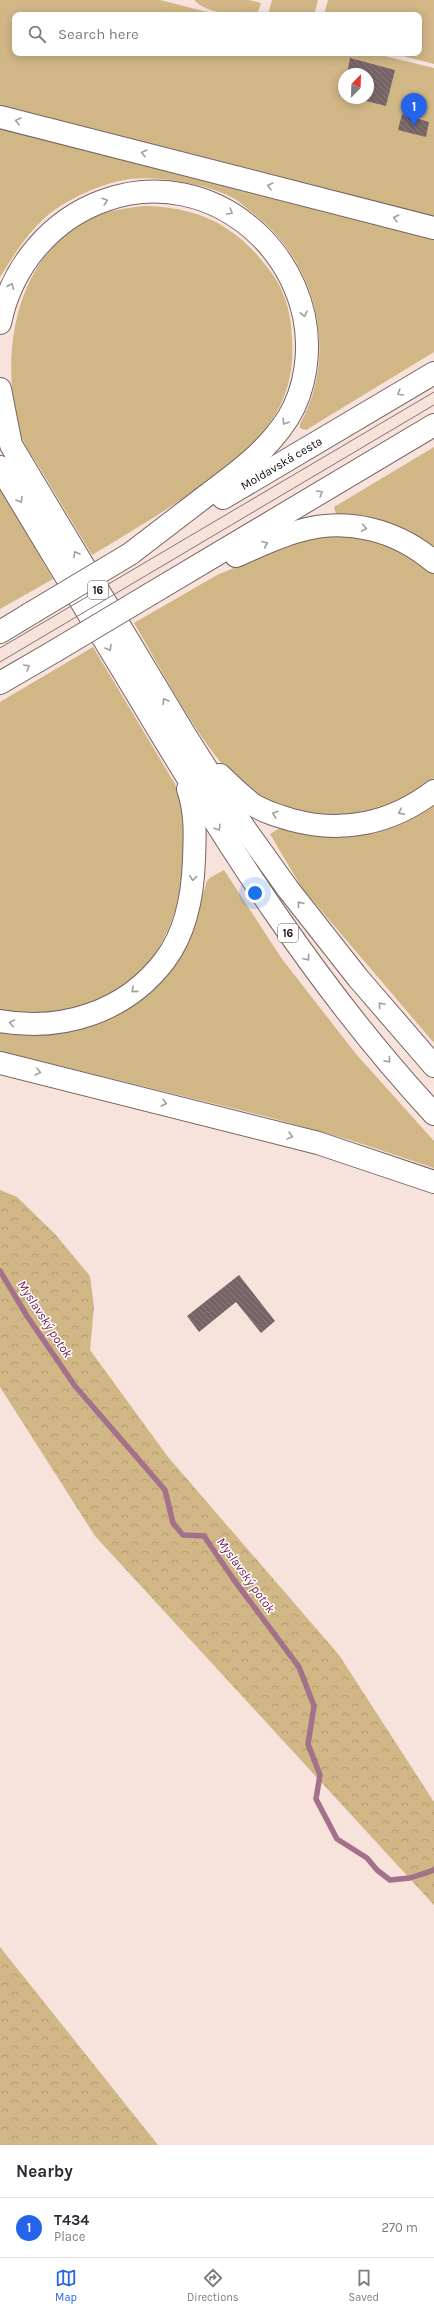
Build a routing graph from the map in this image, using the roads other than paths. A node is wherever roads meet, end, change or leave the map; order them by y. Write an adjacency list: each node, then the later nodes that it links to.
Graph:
1 (0, 116): 2 (main road, one-way to 1)
2 (434, 228)
3 (0, 323): 9 (main road, one-way to 9)
4 (434, 373): 9 (main road, Moldavská cesta / 16, one-way to 9)
5 (0, 389): 7 (main road)
6 (434, 425): 11 (main road, 16, one-way to 6)
7 (5, 436): 14 (main road, 16, one-way to 7)
8 (0, 467): 14 (main road, 16, one-way to 14)
9 (130, 554): 12 (main road, 16, bridge)
10 (434, 562): 11 (main road, one-way to 10)
11 (152, 593): 13 (main road, 16, one-way to 11, bridge)
12 (0, 632)
13 (0, 683)
14 (177, 741): 15 (main road, one-way to 14); 16 (main road, one-way to 16); 18 (main road, 16, one-way to 14); 19 (main road, 16, one-way to 19)
15 (434, 792)
16 (0, 1021)
17 (0, 1063): 20 (main road, one-way to 20)
18 (434, 1066)
19 (434, 1114)
20 (434, 1182)

